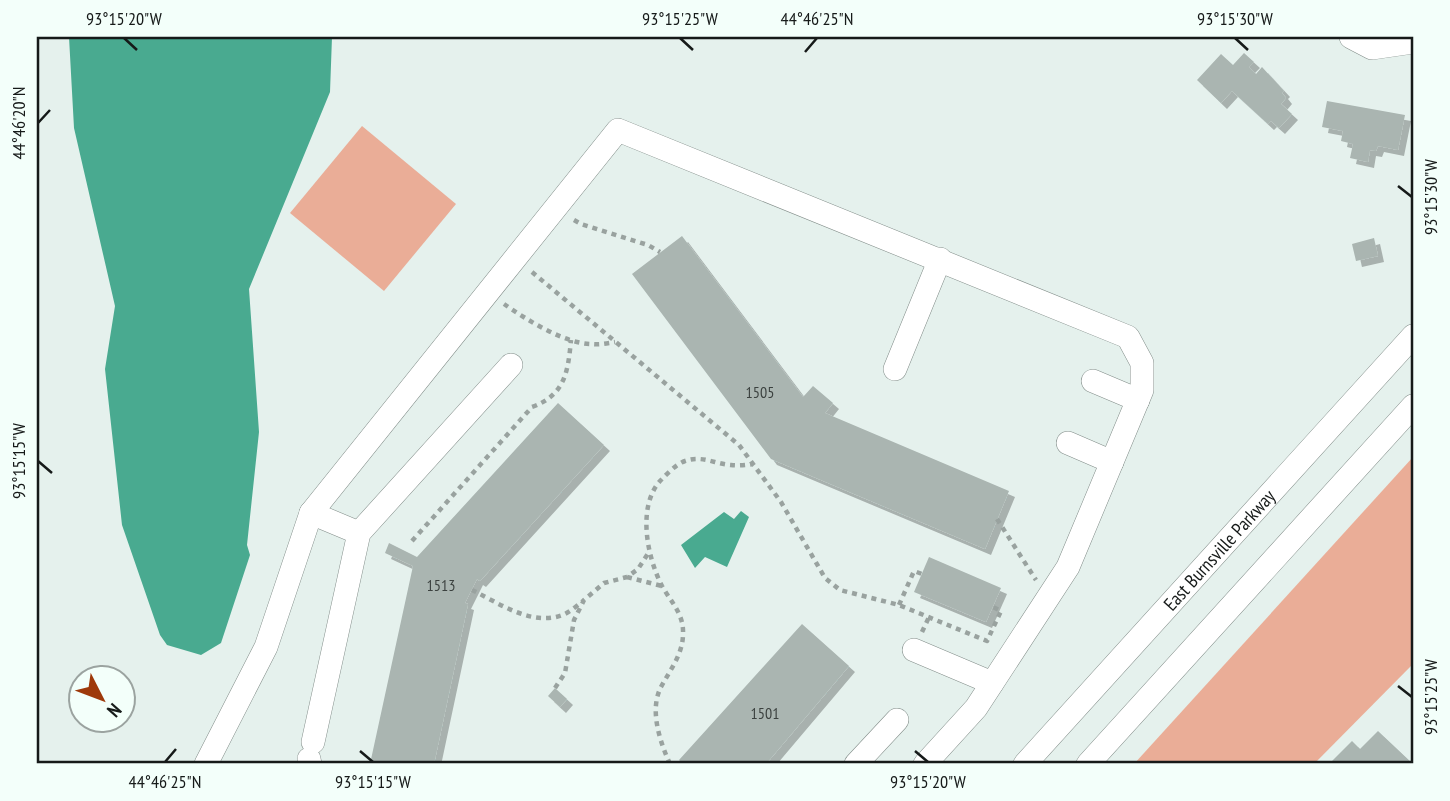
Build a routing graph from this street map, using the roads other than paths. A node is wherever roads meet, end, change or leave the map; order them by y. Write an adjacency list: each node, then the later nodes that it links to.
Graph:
1 (1351, 37): 2 (street)
2 (1413, 42)
3 (940, 260): 6 (street); 8 (street); 12 (street)
4 (1413, 336): 21 (street, East Burnsville Parkway)
5 (511, 365): 13 (street)
6 (895, 369)
7 (1093, 381): 8 (street)
8 (1138, 400): 11 (street)
9 (1413, 406): 22 (street)
10 (1068, 443): 11 (street)
11 (1112, 462): 15 (street)
12 (312, 513): 13 (street); 18 (street)
13 (359, 533): 17 (street)
14 (914, 650): 15 (street)
15 (992, 682): 20 (street)
16 (897, 720): 19 (street)
17 (311, 755)
18 (206, 764)
19 (856, 764)
20 (925, 764)
21 (1024, 764)
22 (1088, 764)

